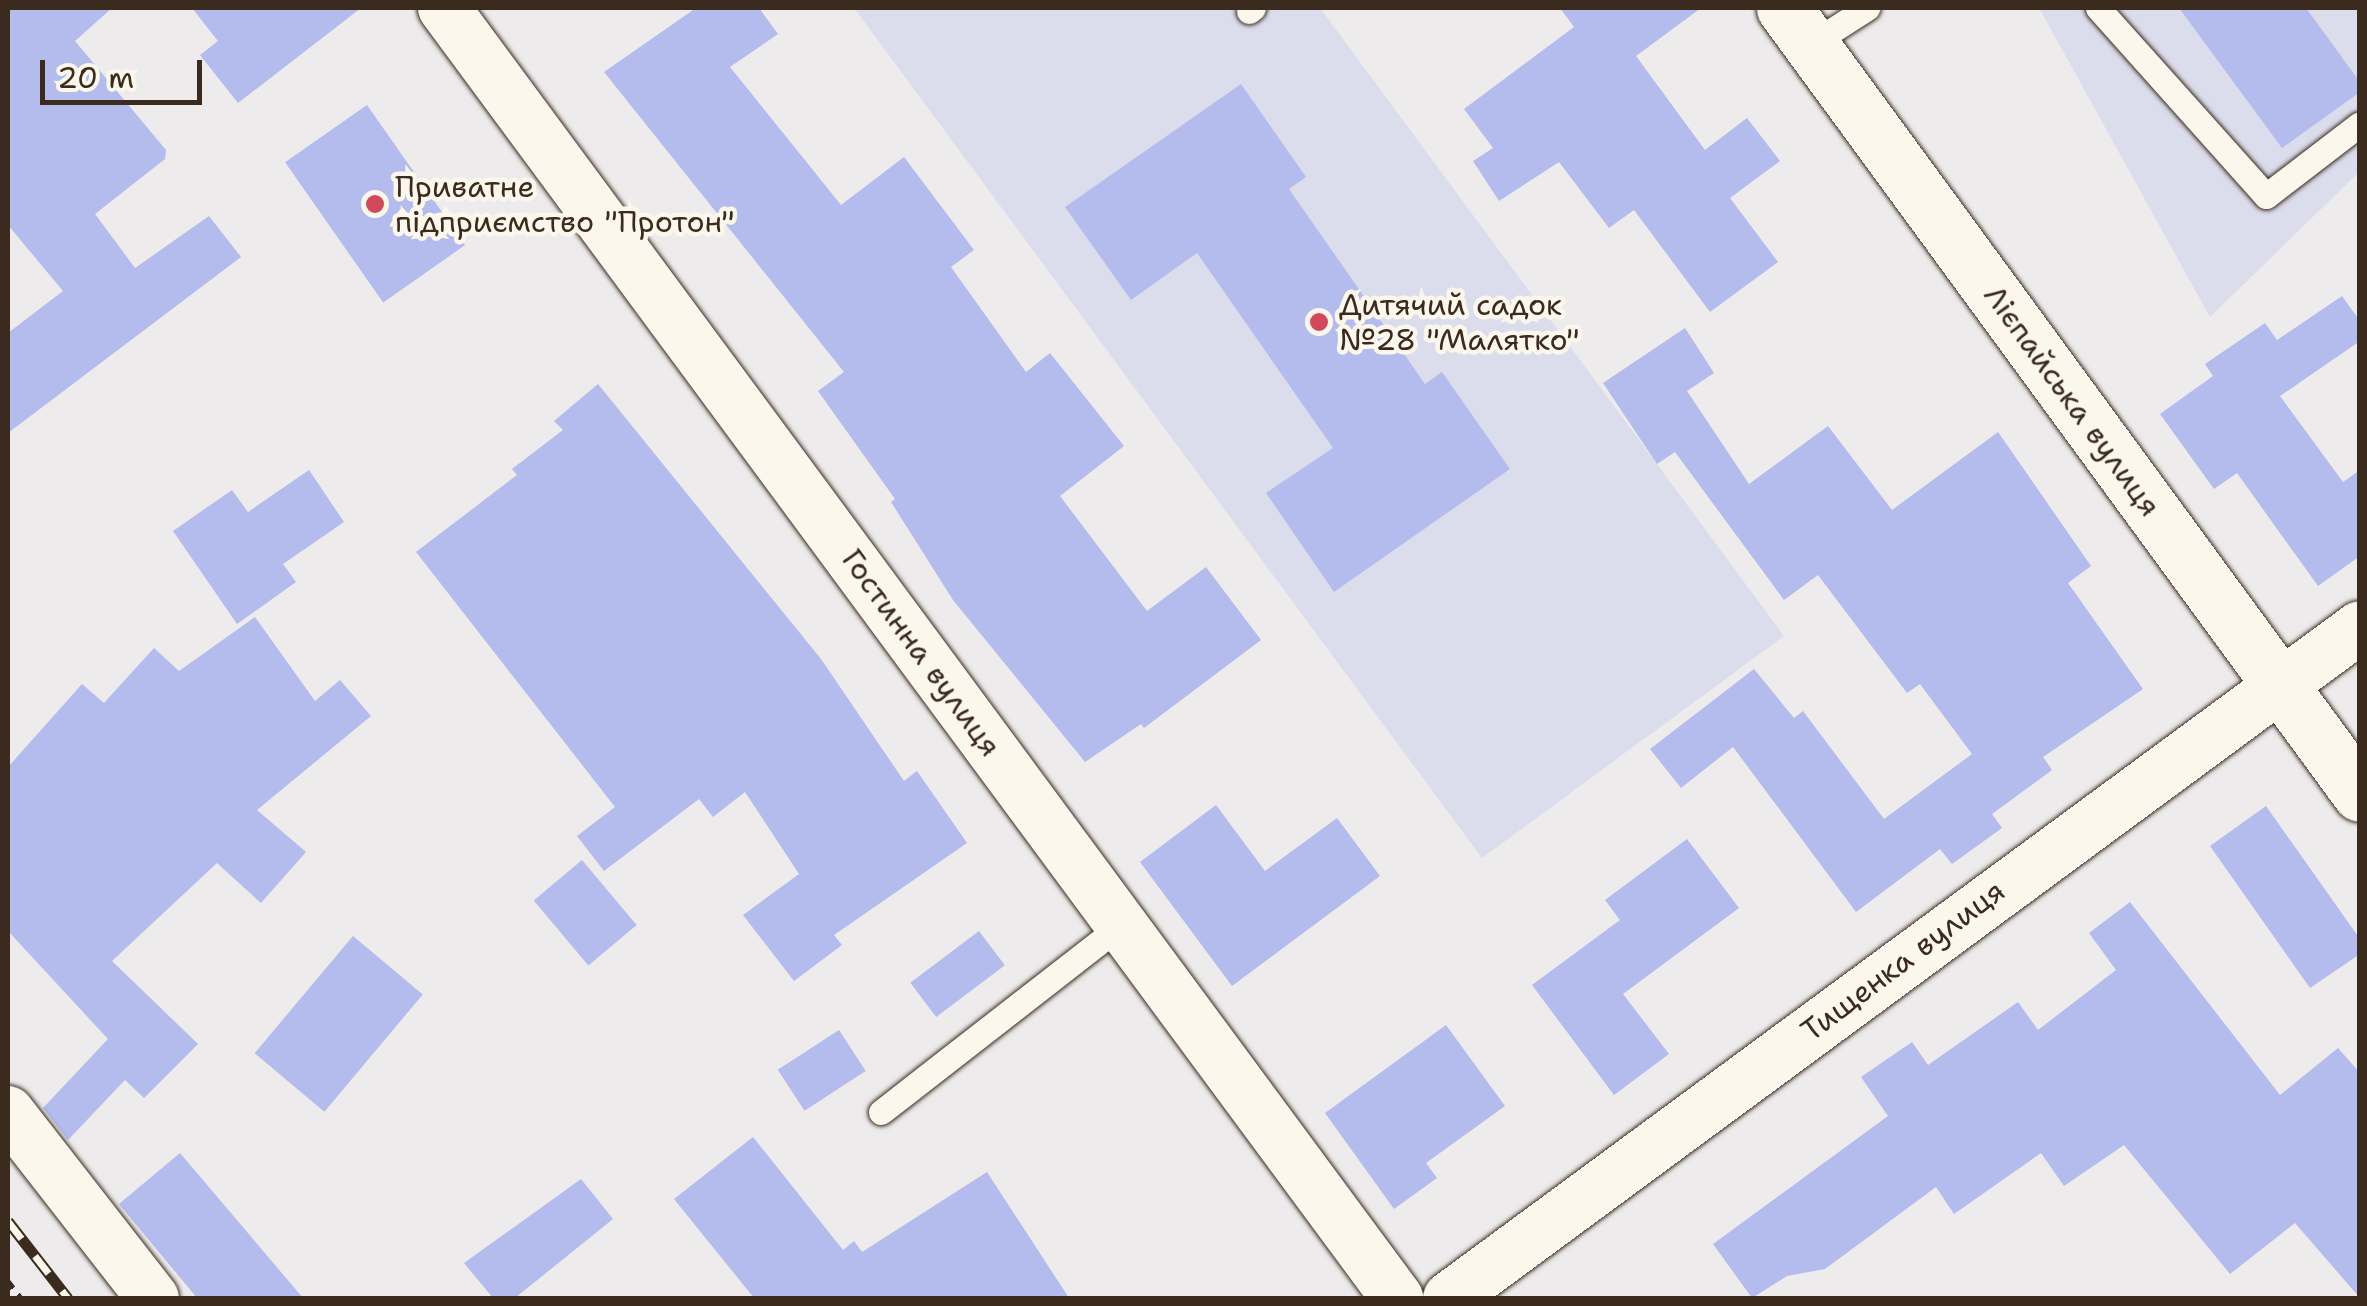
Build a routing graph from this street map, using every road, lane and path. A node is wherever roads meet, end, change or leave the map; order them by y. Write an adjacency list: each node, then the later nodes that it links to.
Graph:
1 (444, 8): 9 (street, Гостинна вулиця)
2 (1868, 8): 4 (lane)
3 (2098, 8): 5 (lane)
4 (1797, 26): 7 (main road, Лієпайська вулиця)
5 (2360, 124)
6 (2360, 626): 7 (street, Тищенка вулиця)
7 (2278, 683): 8 (main road, Лієпайська вулиця); 16 (street, Тищенка вулиця)
8 (2360, 794)
9 (1121, 925): 11 (lane); 15 (street, Гостинна вулиця)
10 (8, 1112): 14 (street)
11 (880, 1112)
12 (8, 1282): 13 (path)
13 (20, 1298)
14 (153, 1298)
15 (1397, 1298)
16 (1448, 1298)

